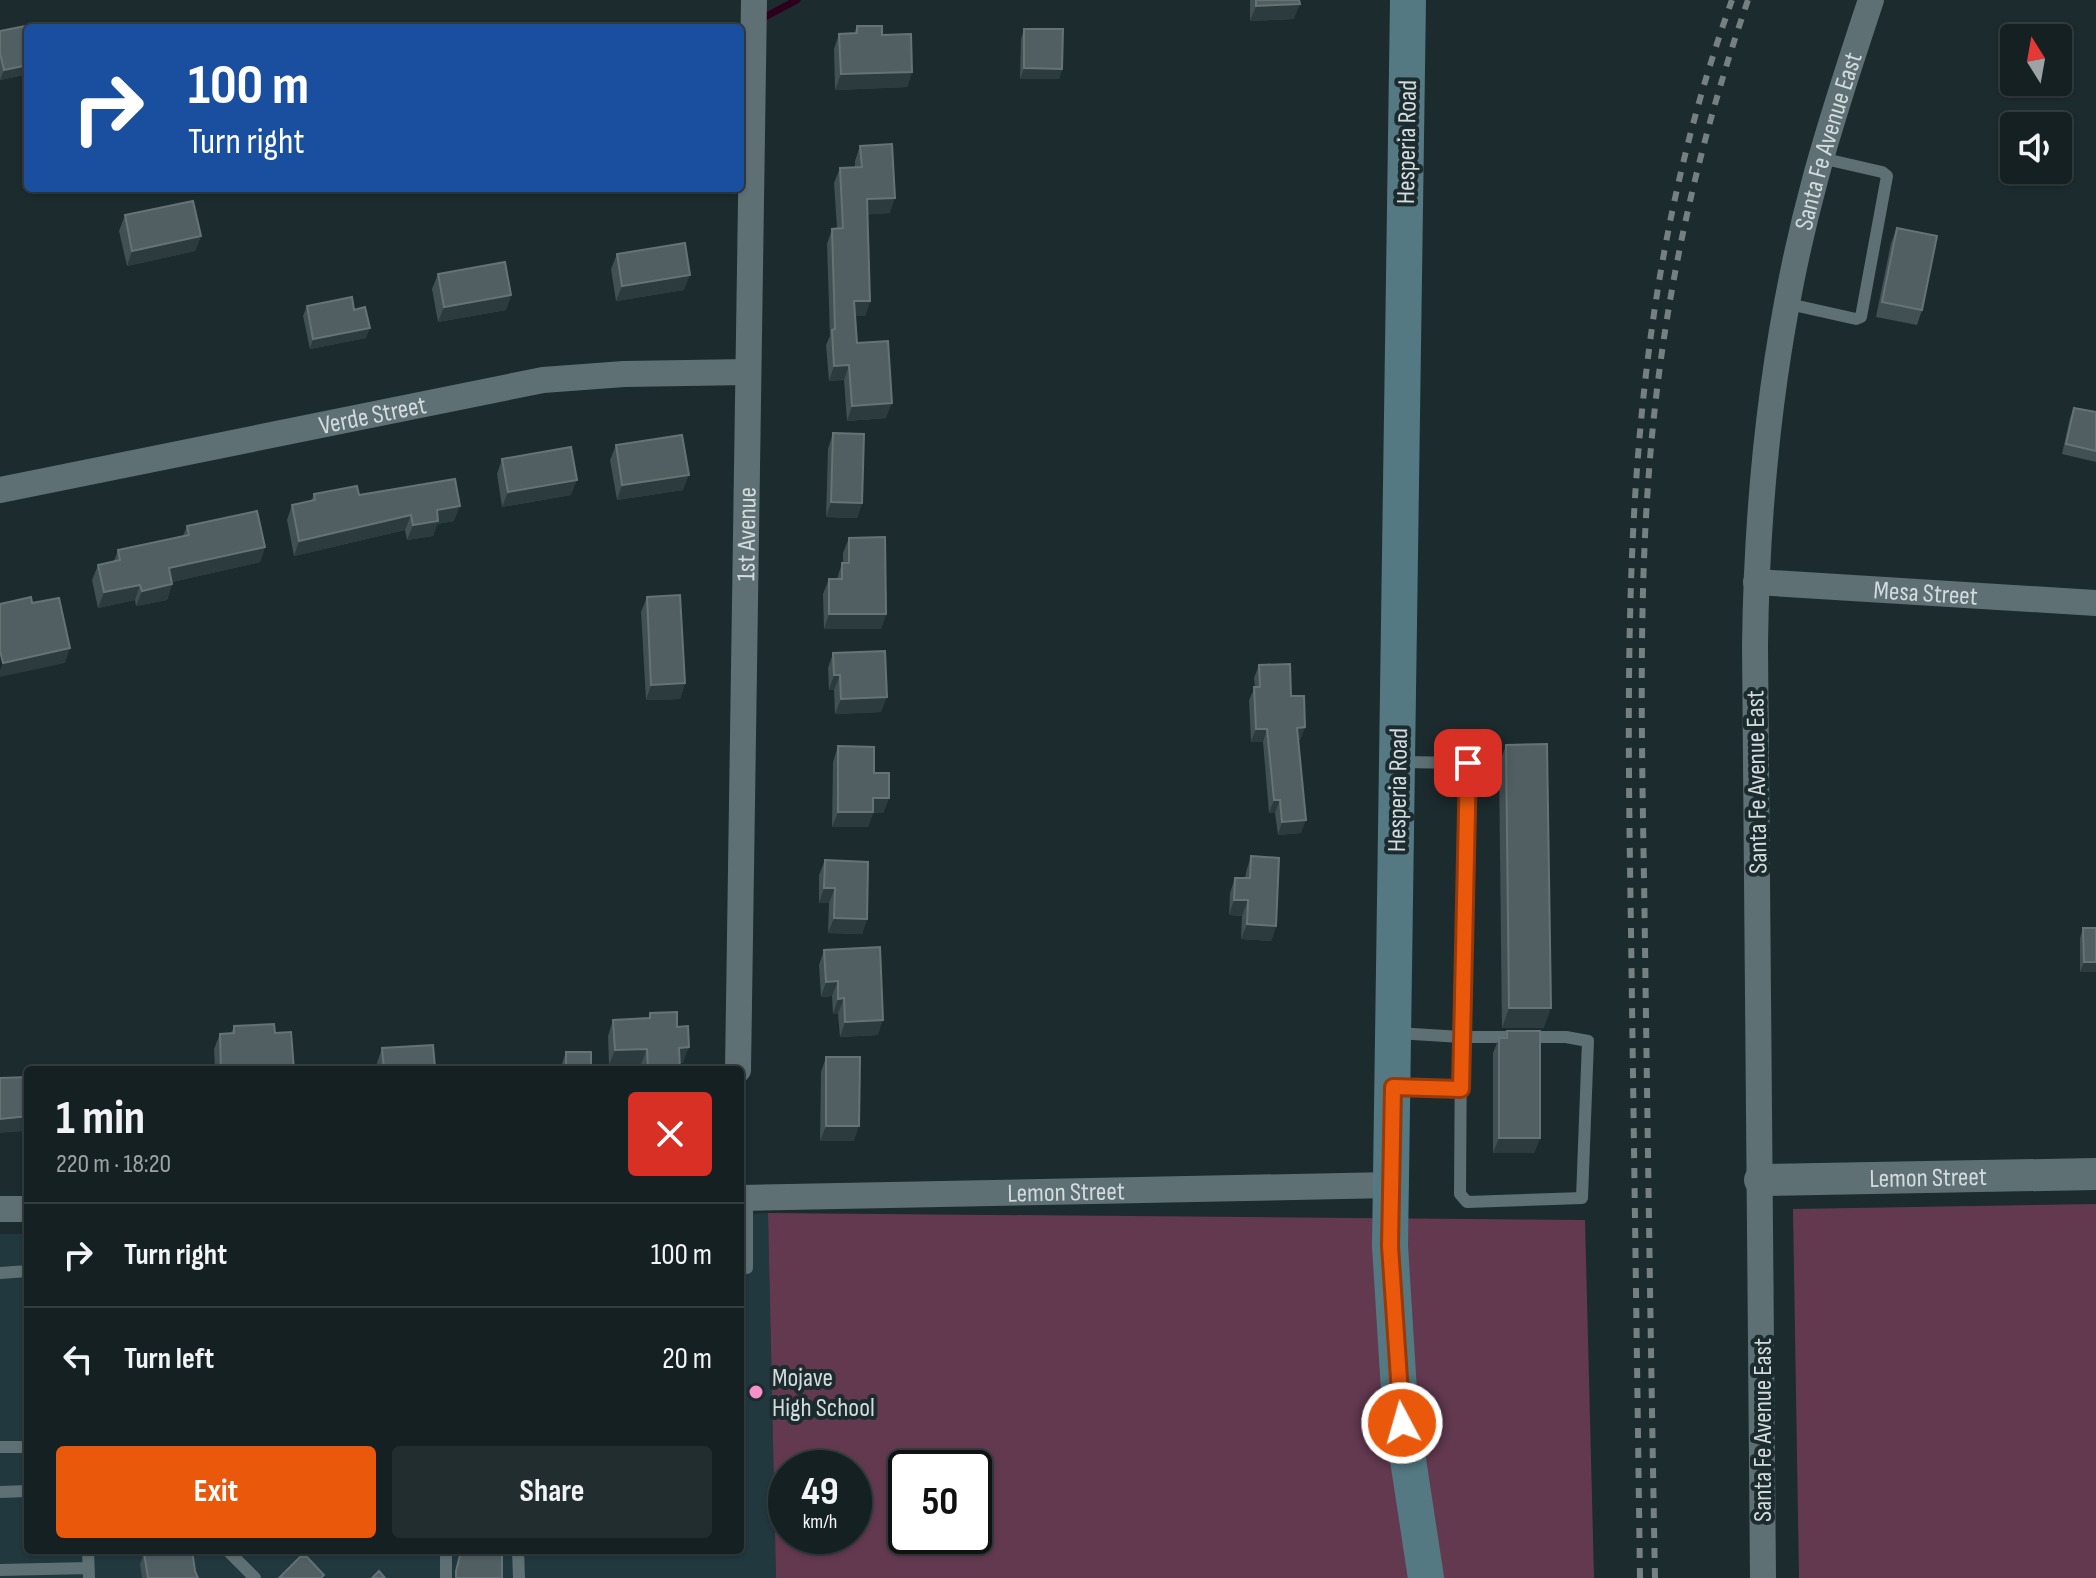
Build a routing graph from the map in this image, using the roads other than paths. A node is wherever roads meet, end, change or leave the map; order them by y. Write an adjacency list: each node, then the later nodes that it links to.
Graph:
1 (1408, 0): 10 (main road, Hesperia Road)
2 (1871, 0): 4 (street, Santa Fe Avenue East)
3 (754, 3): 6 (street, 1st Avenue)
4 (1821, 158): 5 (street, Santa Fe Avenue East); 5 (lane)
5 (1789, 304): 8 (street, Santa Fe Avenue East)
6 (748, 372): 7 (street, Verde Street); 13 (street, 1st Avenue)
7 (0, 490)
8 (1756, 582): 9 (street, Mesa Street); 17 (street, Santa Fe Avenue East)
9 (2096, 603)
10 (1397, 762): 11 (main road, Hesperia Road); 12 (lane)
11 (1394, 1033): 12 (lane); 14 (main road, Hesperia Road)
12 (1461, 1037): 15 (lane); 15 (lane)
13 (738, 1066)
14 (1393, 1087): 15 (lane); 18 (main road, Hesperia Road)
15 (1461, 1089)
16 (2096, 1174): 17 (street, Lemon Street)
17 (1760, 1180): 38 (street, Santa Fe Avenue East)
18 (1391, 1185): 19 (street, Lemon Street); 37 (main road, Hesperia Road)
19 (744, 1198): 22 (lane)
20 (0, 1209): 21 (street)
21 (24, 1209)
22 (744, 1268)
23 (24, 1271): 24 (lane)
24 (0, 1273)
25 (0, 1447): 26 (lane)
26 (24, 1447)
27 (24, 1491): 28 (lane)
28 (0, 1492)
29 (231, 1554): 34 (lane)
30 (446, 1554): 35 (lane)
31 (518, 1554): 36 (lane)
32 (0, 1570): 33 (lane)
33 (88, 1573)
34 (255, 1578)
35 (446, 1578)
36 (519, 1578)
37 (1426, 1578)
38 (1763, 1578)

